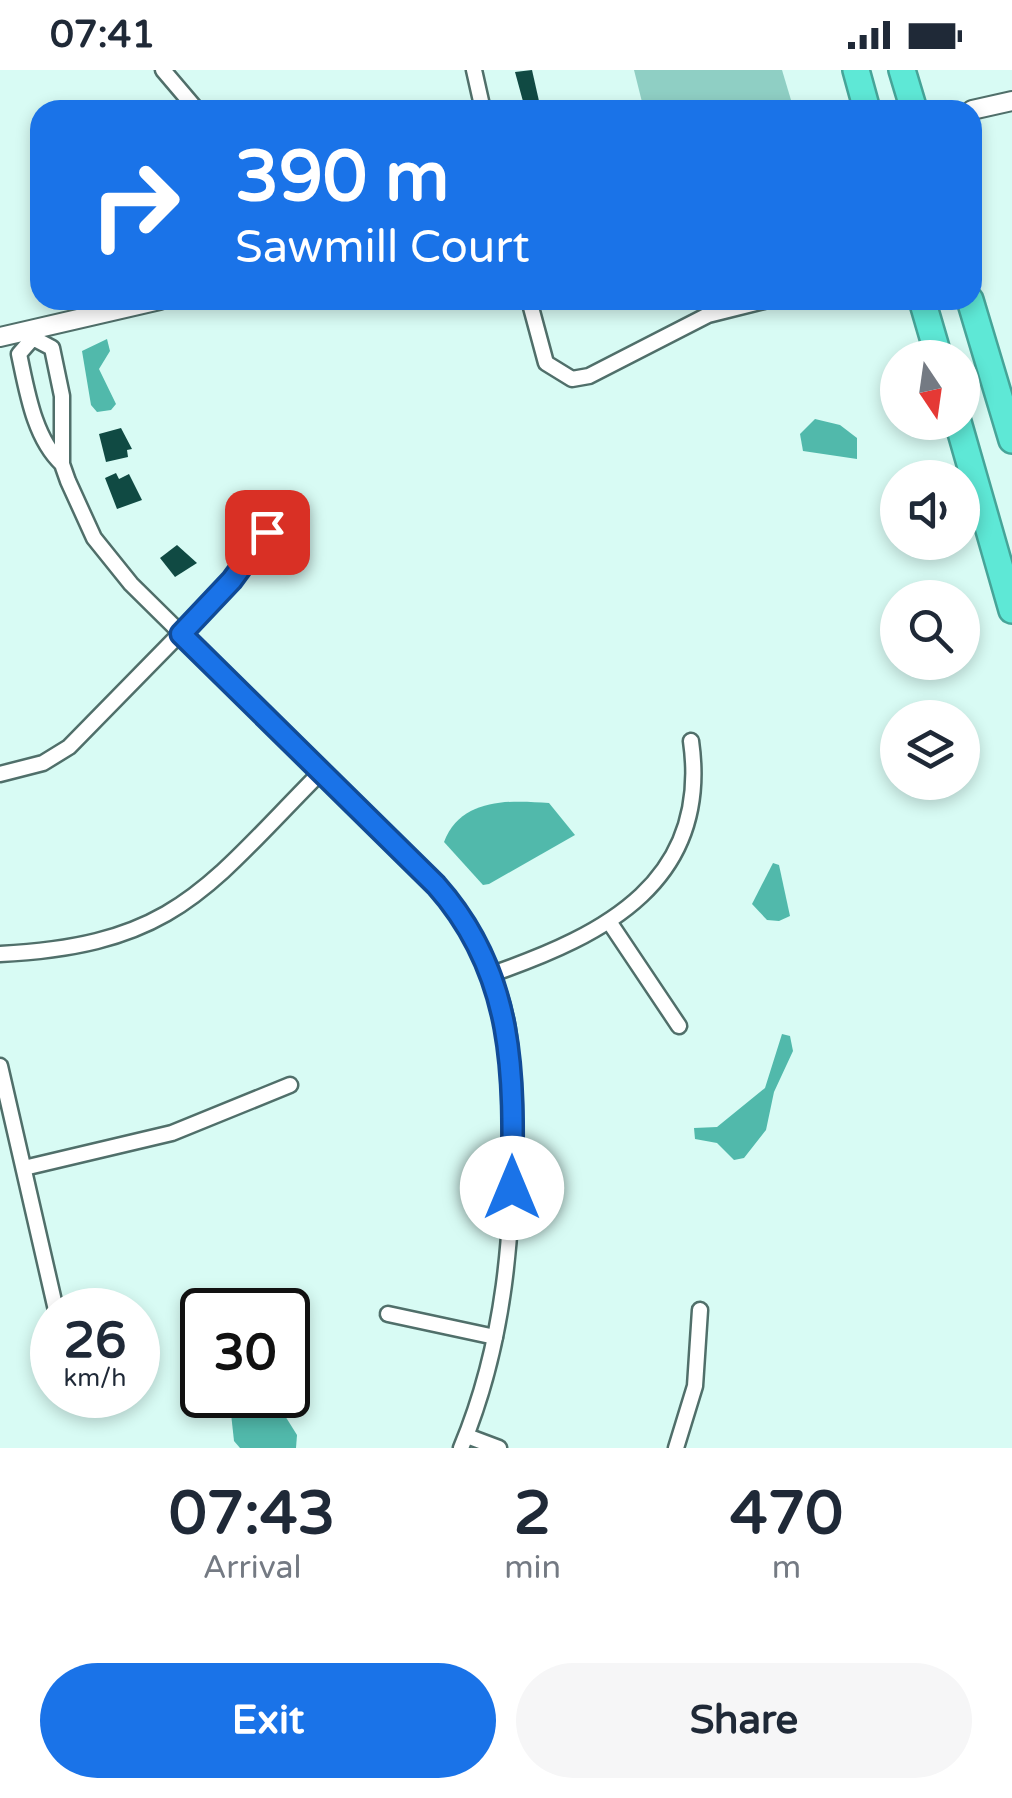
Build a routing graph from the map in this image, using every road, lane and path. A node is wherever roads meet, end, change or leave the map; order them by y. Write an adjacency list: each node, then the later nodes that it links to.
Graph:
1 (163, 70): 5 (street)
2 (474, 70): 6 (street)
3 (856, 70): 7 (highway)
4 (902, 70): 8 (highway)
5 (188, 100)
6 (482, 100)
7 (864, 100)
8 (911, 100)
9 (1012, 101): 10 (street)
10 (982, 108)
11 (122, 310): 16 (street)
12 (532, 310): 13 (street)
13 (730, 310)
14 (925, 310): 18 (highway)
15 (973, 310): 20 (highway)
16 (32, 334): 17 (street); 21 (street); 21 (street)
17 (0, 337)
18 (934, 340)
19 (963, 440): 23 (highway)
20 (1012, 440)
21 (62, 464): 24 (street)
22 (267, 532): 24 (street)
23 (1012, 610)
24 (181, 634): 26 (street); 27 (street)
25 (692, 741): 28 (street)
26 (322, 772): 29 (street); 30 (street)
27 (0, 774)
28 (610, 923): 30 (street); 31 (street)
29 (0, 954)
30 (492, 974): 38 (street)
31 (679, 1026)
32 (0, 1066): 34 (street)
33 (290, 1085): 34 (street)
34 (24, 1168): 35 (street)
35 (51, 1288)
36 (700, 1310): 41 (street)
37 (388, 1314): 38 (street)
38 (495, 1337): 39 (street)
39 (464, 1442): 40 (street)
40 (499, 1448)
41 (676, 1448)

